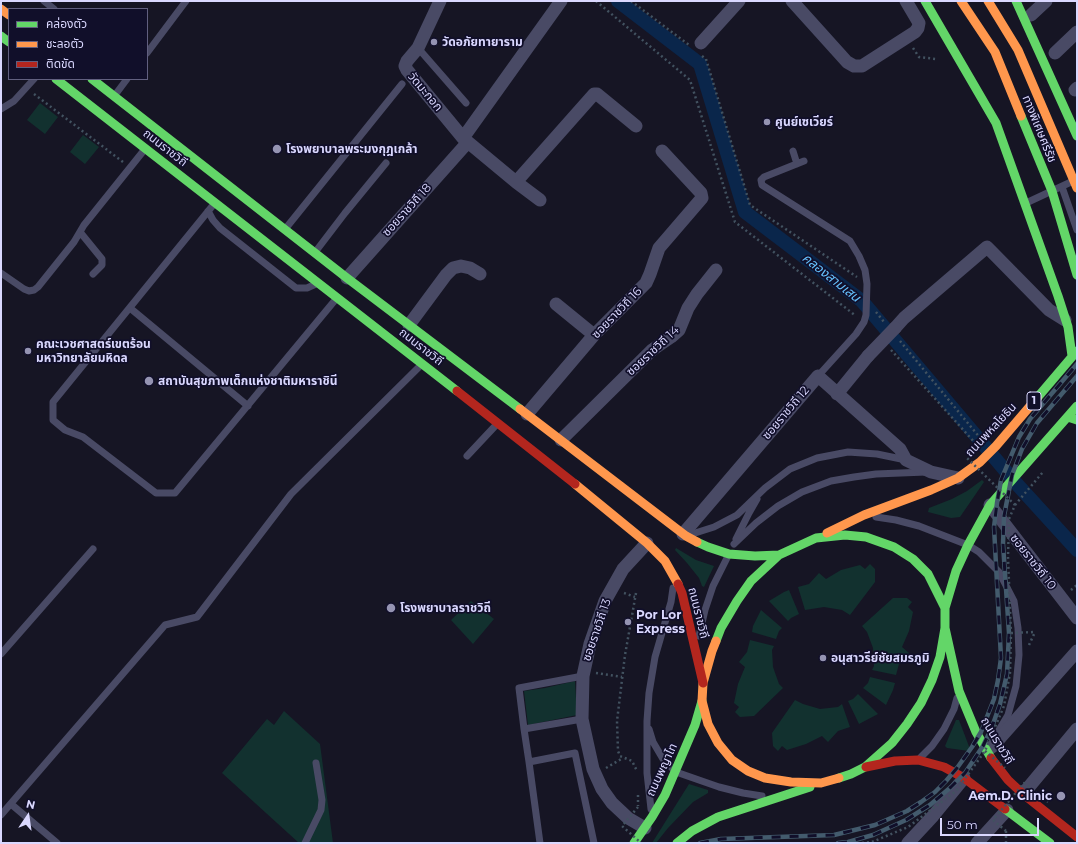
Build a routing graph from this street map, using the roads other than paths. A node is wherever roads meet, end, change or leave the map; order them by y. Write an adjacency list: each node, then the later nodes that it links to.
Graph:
1 (44, 1): 13 (lane)
2 (186, 1): 18 (lane)
3 (440, 1): 17 (street, วัดมะกอก)
4 (562, 1): 32 (street, ซอยราชวิถี 18)
5 (739, 1): 16 (street)
6 (792, 1): 7 (street)
7 (906, 1)
8 (925, 1): 43 (main road)
9 (961, 1): 53 (main road, ทางพิเศษศรีรัช, bridge)
10 (988, 1): 40 (main road, ทางพิเศษศรีรัช, bridge)
11 (1016, 1): 25 (main road)
12 (1046, 1): 14 (street)
13 (53, 8)
14 (1031, 15)
15 (1077, 32): 19 (street)
16 (701, 43)
17 (418, 48): 28 (lane); 32 (street, วัดมะกอก)
18 (148, 52)
19 (1055, 53)
20 (33, 80): 29 (lane)
21 (57, 80): 33 (main road, ถนนราชวิถี)
22 (93, 80): 26 (main road, ถนนราชวิถี)
23 (126, 80): 26 (lane)
24 (402, 84): 45 (lane)
25 (1054, 85): 27 (main road); 31 (main road)
26 (114, 96): 45 (main road, ถนนราชวิถี)
27 (1051, 100)
28 (466, 102)
29 (1, 109)
30 (636, 126): 38 (street)
31 (1077, 136)
32 (465, 140): 38 (street, วัดมะกอก); 54 (street, ซอยราชวิถี 18)
33 (145, 148): 42 (main road, ถนนราชวิถี); 47 (lane)
34 (662, 151): 61 (street, ซอยราชวิถี 16)
35 (793, 151): 64 (lane, ซอยราชวิถี 12)
36 (386, 163): 48 (lane)
37 (1077, 180): 39 (lane)
38 (516, 182): 41 (street, วัดมะกอก)
39 (1062, 187): 43 (lane); 46 (lane)
40 (1077, 188)
41 (540, 200)
42 (215, 203): 44 (lane); 55 (main road, ถนนราชวิถี)
43 (1025, 203): 59 (main road)
44 (208, 211): 55 (lane); 58 (lane)
45 (285, 230): 48 (main road, ถนนราชวิถี)
46 (1077, 230)
47 (80, 232): 50 (lane); 51 (lane)
48 (314, 253): 54 (main road, ถนนราชวิถี)
49 (716, 270): 72 (street, ซอยราชวิถี 14)
50 (1, 273)
51 (93, 274)
52 (480, 274): 60 (street)
53 (1077, 275)
54 (347, 278): 60 (main road, ถนนราชวิถี)
55 (318, 283): 56 (main road, ถนนราชวิถี)
56 (337, 298): 63 (main road, ถนนราชวิถี); 66 (lane)
57 (556, 304): 61 (street)
58 (130, 308): 66 (lane); 66 (lane)
59 (1065, 320): 62 (main road); 65 (street, bridge)
60 (409, 325): 68 (main road, ถนนราชวิถี)
61 (594, 335): 68 (street, ซอยราชวิถี 16)
62 (1075, 353): 76 (main road, ถนนพหลโยธิน / 1)
63 (422, 364): 71 (main road, ถนนราชวิถี); 113 (lane)
64 (818, 376): 65 (street); 80 (street, ซอยราชวิถี 12)
65 (837, 394): 74 (street)
66 (248, 406)
67 (1077, 406): 69 (main road)
68 (527, 414): 72 (main road, ถนนราชวิถี)
69 (1068, 416): 70 (main road); 78 (main road)
70 (1077, 420)
71 (498, 423): 73 (lane); 82 (main road, ถนนราชวิถี)
72 (561, 440): 80 (main road, ถนนราชวิถี)
73 (467, 456)
74 (906, 460): 75 (street); 77 (lane)
75 (931, 472): 76 (street); 83 (lane)
76 (958, 478): 79 (main road, ถนนพหลโยธิน / 1)
77 (763, 490): 80 (lane); 83 (lane)
78 (990, 505): 84 (main road); 90 (street, ซอยราชวิถี 10)
79 (864, 515): 81 (main road, ถนนพหลโยธิน / 1); 84 (lane)
80 (684, 535): 86 (main road, ถนนราชวิถี)
81 (816, 538): 87 (main road, ถนนพหลโยธิน); 89 (main road)
82 (647, 543): 88 (main road, ถนนราชวิถี); 95 (street, ซอยราชวิถี 13)
83 (734, 544): 86 (lane)
84 (968, 545): 89 (main road); 103 (lane)
85 (93, 549): 94 (lane)
86 (729, 554): 87 (main road, ถนนราชวิถี); 92 (lane)
87 (779, 555): 96 (main road)
88 (675, 578): 92 (main road, ถนนราชวิถี); 100 (lane)
89 (945, 608): 91 (main road)
90 (1077, 618)
91 (946, 628): 97 (main road, ถนนราชวิถี); 107 (main road)
92 (695, 651): 96 (main road, ถนนราชวิถี)
93 (1077, 651): 103 (street)
94 (1, 654)
95 (583, 676): 99 (street, ซอยราชวิถี 13); 101 (lane)
96 (702, 683): 98 (main road)
97 (959, 691): 103 (main road, ถนนราชวิถี); 104 (lane)
98 (702, 702): 108 (main road, ถนนพญาไท); 110 (main road)
99 (582, 719): 101 (lane); 116 (street, ซอยราชวิถี 13)
100 (647, 721): 108 (lane); 116 (lane)
101 (524, 729): 105 (lane)
102 (1077, 729): 111 (street)
103 (988, 750): 111 (main road, ถนนราชวิถี)
104 (918, 760): 107 (main road); 109 (main road)
105 (529, 762): 120 (lane); 121 (lane)
106 (316, 763): 119 (lane)
107 (865, 767): 110 (main road)
108 (676, 772): 112 (lane); 116 (main road, ถนนพญาไท)
109 (964, 778): 114 (main road); 124 (street)
110 (821, 783): 112 (main road)
111 (1023, 794): 117 (main road, ถนนราชวิถี)
112 (776, 798): 123 (main road)
113 (11, 804): 115 (lane); 118 (lane)
114 (1007, 810): 125 (street); 126 (main road)
115 (1, 815)
116 (649, 822): 122 (main road, ถนนพญาไท)
117 (1077, 837)
118 (57, 843)
119 (305, 843)
120 (540, 843)
121 (594, 843)
122 (634, 843)
123 (677, 843)
124 (908, 843)
125 (977, 843)
126 (1050, 843)

